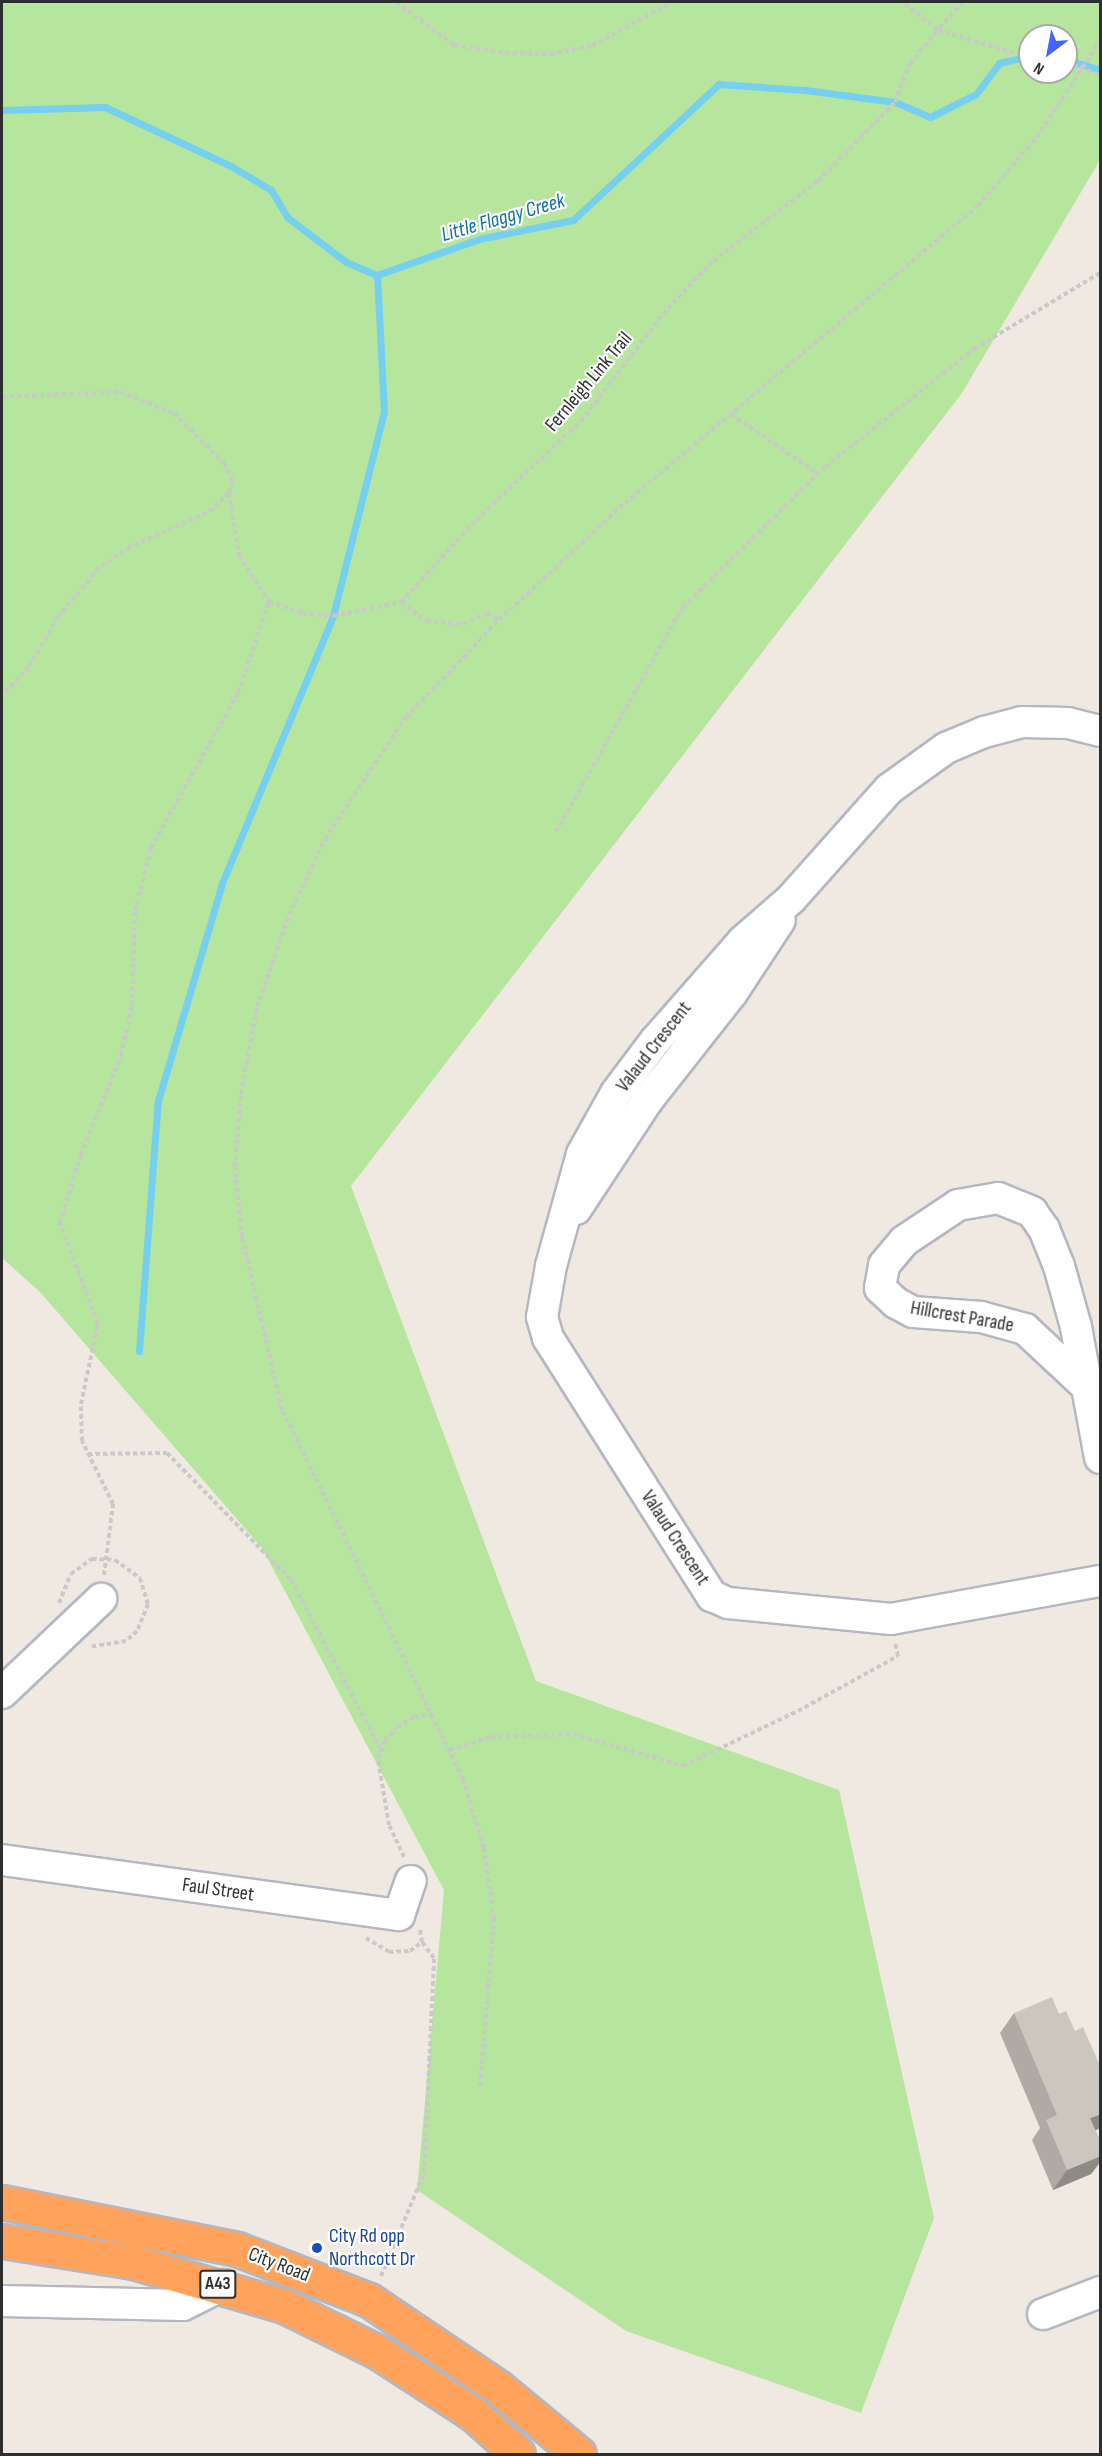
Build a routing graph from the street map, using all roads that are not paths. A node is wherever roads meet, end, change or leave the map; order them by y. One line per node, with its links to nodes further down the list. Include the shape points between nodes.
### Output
1 (1101, 731): 4 (street, Valaud Crescent, via 1068,723 1022,722 984,732 946,748 889,789 791,899 768,942 647,1101 566,1224 551,1266 542,1317 544,1328 712,1596 728,1602 891,1619)
2 (1084, 1384): 2 (street, Hillcrest Parade, via 1025,1329 981,1317 913,1312 896,1303 880,1288 884,1265 904,1242 958,1205 998,1198 1026,1208 1044,1229 1059,1266 1076,1327); 3 (street, Hillcrest Parade)
3 (1101, 1458)
4 (1101, 1581)
5 (101, 1599): 6 (street)
6 (2, 1693)
7 (2, 1860): 8 (street, Faul Street, via 399,1915)
8 (411, 1881)
9 (2, 2202): 16 (highway, City Road / A43, via 237,2249 369,2300 498,2386)
10 (2, 2241): 11 (highway, City Road / A43, via 133,2262)
11 (223, 2285): 13 (street, via 183,2305); 15 (highway, City Road / A43, via 284,2306 376,2351 473,2414)
12 (1101, 2292): 14 (street)
13 (2, 2301)
14 (1043, 2314)
15 (518, 2454)
16 (579, 2454)

